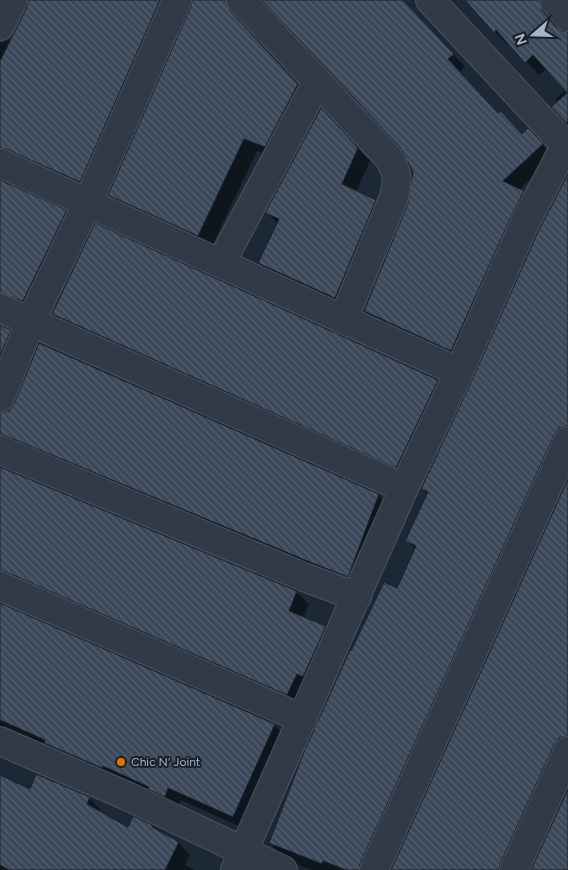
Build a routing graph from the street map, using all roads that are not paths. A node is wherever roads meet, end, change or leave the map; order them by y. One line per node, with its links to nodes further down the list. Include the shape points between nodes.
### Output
1 (13, 0): 7 (street)
2 (177, 0): 11 (street)
3 (241, 0): 8 (street)
4 (430, 0): 9 (street)
5 (554, 0): 6 (street)
6 (568, 17)
7 (0, 26)
8 (317, 82): 12 (street); 14 (street, via 389,158 396,171 394,197)
9 (567, 147): 16 (street, via 524,225)
10 (0, 163): 11 (street)
11 (88, 202): 12 (street); 15 (street)
12 (221, 263): 14 (street)
13 (0, 308): 15 (street)
14 (343, 320): 16 (street)
15 (31, 321): 17 (street); 20 (street)
16 (458, 372): 20 (street)
17 (0, 398)
18 (568, 441): 28 (street)
19 (0, 450): 22 (street)
20 (404, 488): 22 (street)
21 (0, 586): 23 (street)
22 (357, 597): 23 (street)
23 (304, 718): 26 (street)
24 (1, 744): 26 (street, via 118,792)
25 (568, 751): 29 (street)
26 (239, 861): 27 (street)
27 (283, 870)
28 (374, 870)
29 (514, 870)

